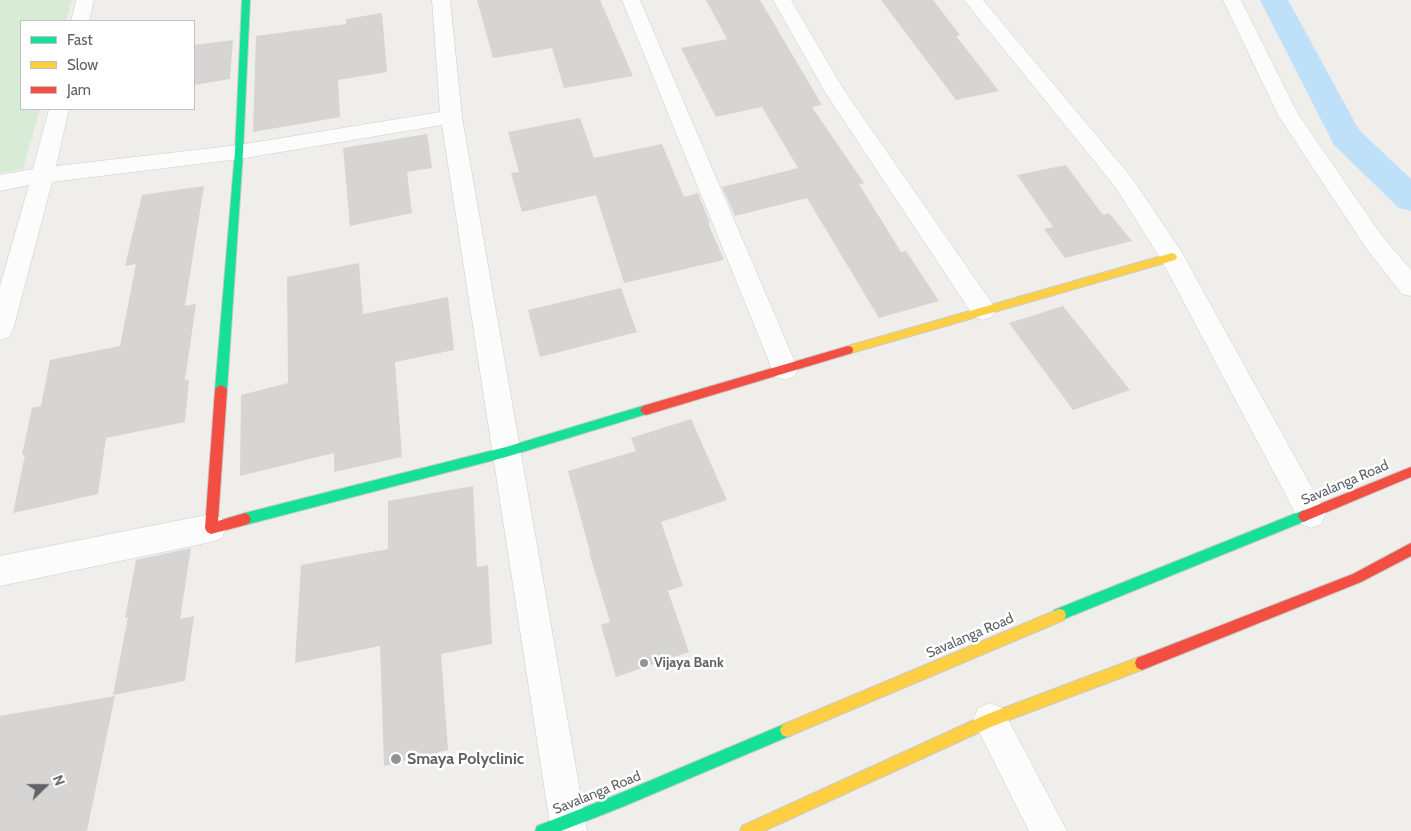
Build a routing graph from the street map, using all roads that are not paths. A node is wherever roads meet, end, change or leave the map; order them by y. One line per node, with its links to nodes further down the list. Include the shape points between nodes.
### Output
1 (85, 0): 8 (street)
2 (246, 0): 11 (street)
3 (440, 0): 10 (street)
4 (631, 0): 18 (street)
5 (782, 0): 16 (street, via 836,92)
6 (972, 0): 14 (street, via 1124,183)
7 (1232, 0): 15 (street, via 1288,115 1374,242)
8 (80, 20)
9 (59, 110): 12 (street)
10 (451, 117): 11 (street); 19 (street)
11 (240, 152): 12 (street); 22 (street)
12 (43, 175): 13 (street); 17 (street)
13 (0, 183)
14 (1172, 257): 16 (street); 21 (street)
15 (1411, 287)
16 (983, 310): 18 (street)
17 (0, 330)
18 (785, 369): 19 (street)
19 (506, 452): 22 (street); 26 (street)
20 (1411, 472): 21 (street, Savalanga Road)
21 (1311, 514): 26 (street, Savalanga Road, via 998,640 617,802)
22 (211, 528): 24 (street)
23 (1411, 548): 25 (street, via 1357,578)
24 (0, 571)
25 (990, 720): 28 (street); 29 (street)
26 (568, 826): 27 (street, Savalanga Road)
27 (542, 831)
28 (747, 831)
29 (1049, 831)

